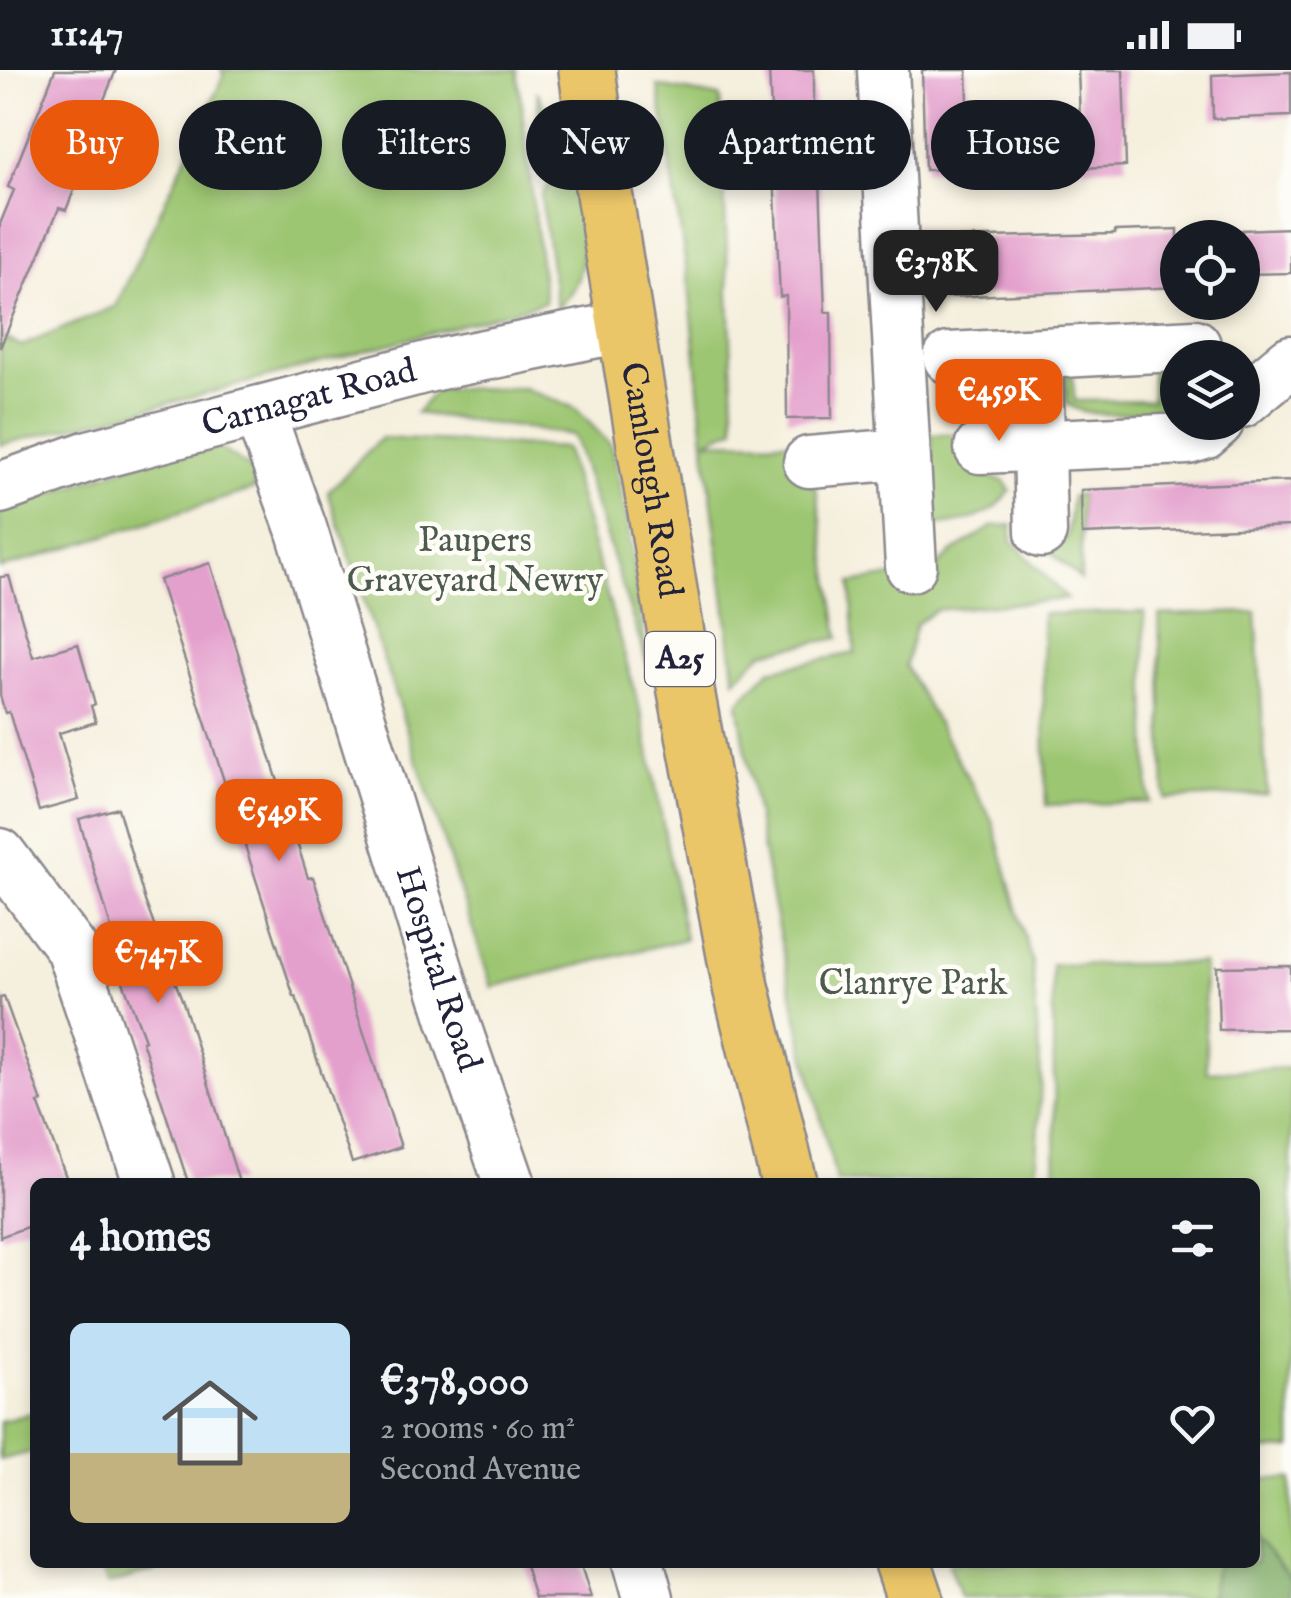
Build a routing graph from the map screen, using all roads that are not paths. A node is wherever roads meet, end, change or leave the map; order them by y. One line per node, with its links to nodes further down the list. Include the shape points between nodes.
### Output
1 (587, 70): 3 (main road, Camlough Road / A25)
2 (883, 70): 13 (street)
3 (626, 330): 9 (street, Carnagat Road, via 435,365); 21 (main road, Camlough Road / A25, via 741,988)
4 (1160, 346): 5 (street)
5 (1037, 354): 6 (street); 11 (street)
6 (949, 358)
7 (1291, 361): 8 (street)
8 (1260, 387)
9 (259, 412): 15 (street, Carnagat Road, via 89,456); 20 (street, Hospital Road)
10 (1167, 440): 11 (street)
11 (1039, 446): 12 (street); 16 (street)
12 (980, 448)
13 (903, 454): 14 (street); 17 (street)
14 (809, 462)
15 (0, 488)
16 (1041, 532)
17 (911, 566)
18 (0, 854): 19 (street, via 71,948)
19 (148, 1178)
20 (508, 1178)
21 (788, 1178)
22 (640, 1568): 24 (street)
23 (906, 1568): 25 (main road)
24 (648, 1598)
25 (915, 1598)

